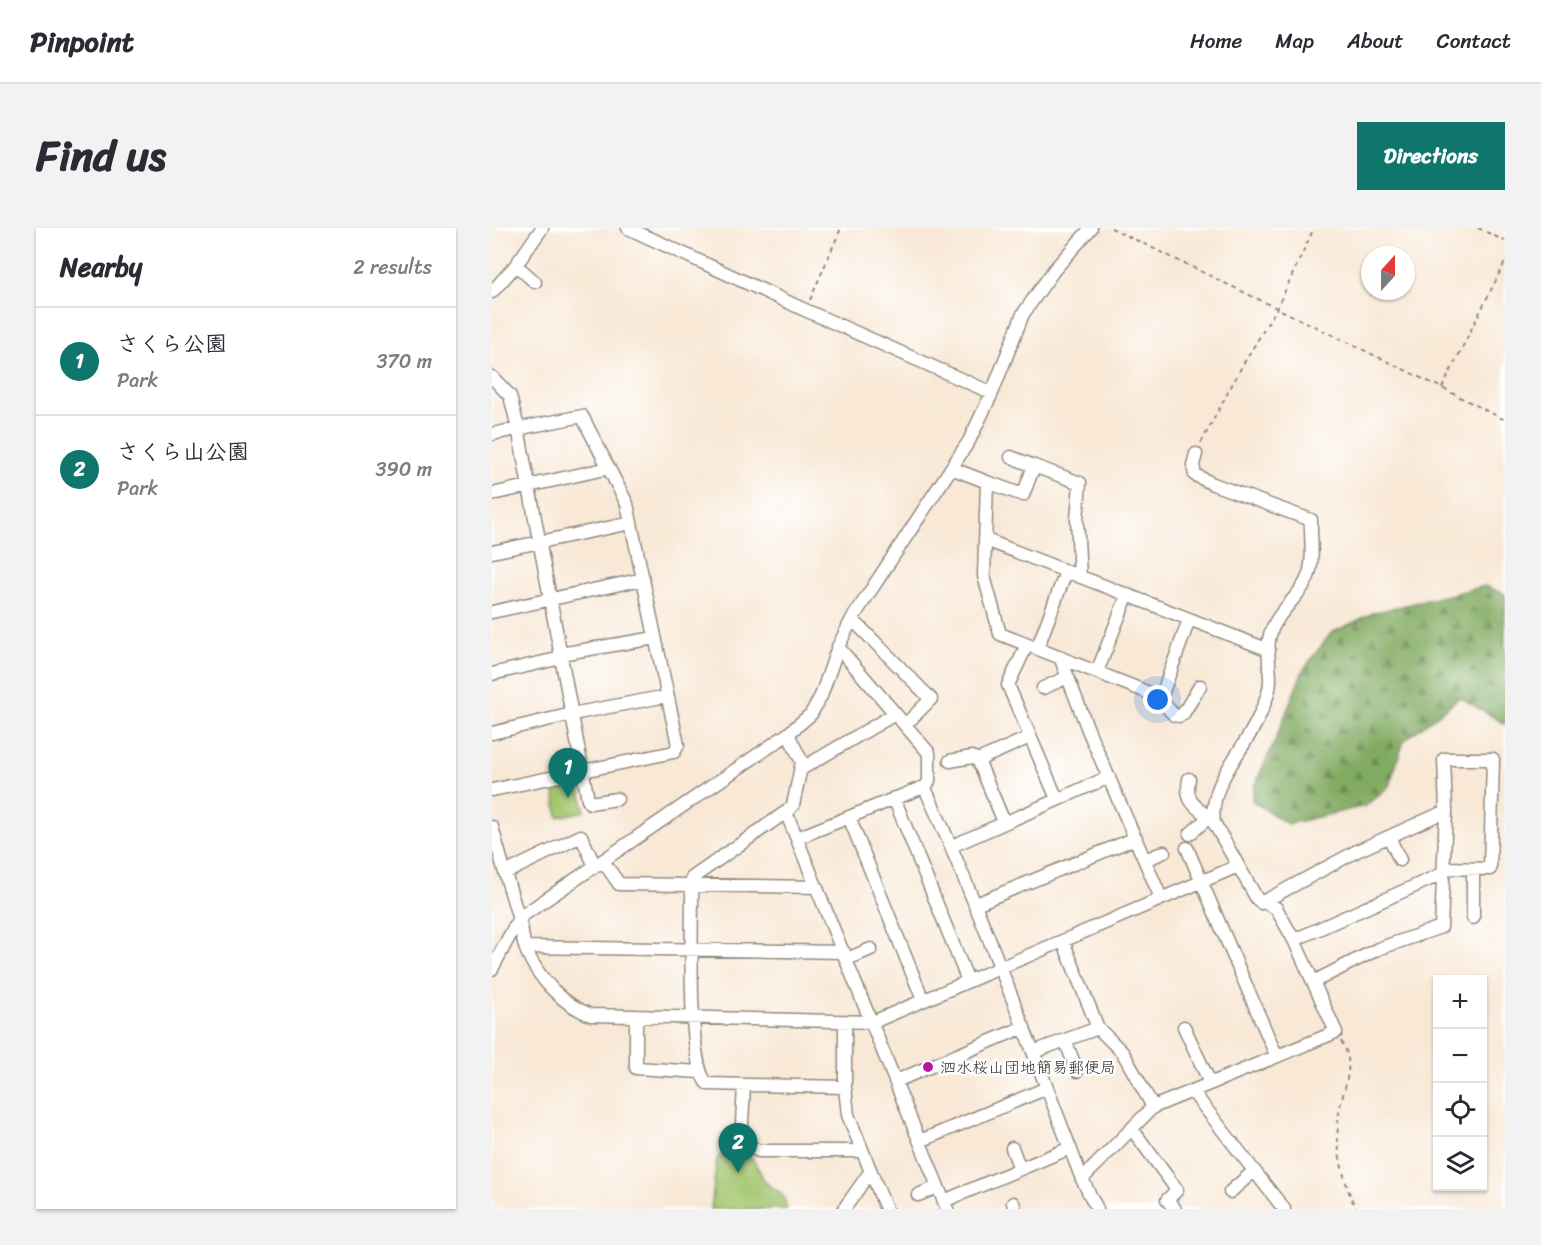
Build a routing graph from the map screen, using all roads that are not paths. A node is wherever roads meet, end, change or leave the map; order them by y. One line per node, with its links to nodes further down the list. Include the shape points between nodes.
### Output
1 (542, 228): 4 (street)
2 (628, 228): 8 (street)
3 (1091, 228): 8 (street, via 1023,314)
4 (516, 265): 5 (street); 6 (street)
5 (535, 282)
6 (492, 292)
7 (492, 377): 9 (street, via 510,396)
8 (992, 393): 15 (street)
9 (518, 428): 10 (street); 14 (street, via 582,416); 17 (street)
10 (492, 434)
11 (1196, 454): 34 (street, via 1195,475 1311,520 1311,566 1306,581 1275,622)
12 (1011, 457): 13 (street)
13 (1034, 466): 16 (street, via 1023,495); 24 (street, via 1080,483)
14 (609, 468): 17 (street); 19 (street)
15 (951, 468): 16 (street); 29 (street)
16 (987, 482): 20 (street)
17 (529, 486): 18 (street); 21 (street)
18 (492, 494)
19 (632, 523): 21 (street); 25 (street)
20 (986, 540): 23 (street); 33 (street, via 984,576 1000,634)
21 (539, 541): 22 (street); 27 (street)
22 (492, 552)
23 (1066, 572): 24 (street); 33 (street)
24 (1080, 577): 26 (street)
25 (643, 579): 27 (street); 31 (street)
26 (1127, 596): 30 (street); 37 (street)
27 (550, 599): 28 (street); 35 (street)
28 (492, 612)
29 (852, 619): 32 (street); 46 (street, via 931,699)
30 (1189, 620): 34 (street); 43 (street)
31 (655, 638): 35 (street); 42 (street)
32 (838, 647): 45 (street); 48 (street, via 811,714)
33 (1032, 647): 36 (street); 49 (street, via 1008,685)
34 (1269, 650): 64 (street, via 1270,684 1261,713 1221,781)
35 (561, 656): 38 (street); 44 (street)
36 (1060, 657): 37 (street); 39 (street)
37 (1097, 672): 43 (street)
38 (492, 674)
39 (1068, 677): 41 (street); 54 (street)
40 (1200, 686): 43 (street, via 1179,717)
41 (1043, 688)
42 (667, 696): 44 (street); 53 (street, via 678,746 674,752)
43 (1160, 700)
44 (572, 714): 47 (street); 53 (street)
45 (895, 714): 46 (street); 52 (street)
46 (905, 725): 56 (street, via 929,753 929,781)
47 (492, 733)
48 (788, 734): 52 (street, via 802,762); 76 (street)
49 (1030, 737): 50 (street); 60 (street)
50 (978, 760): 51 (street, via 972,757); 65 (street)
51 (950, 761)
52 (801, 769): 62 (street, via 793,805)
53 (583, 772): 57 (street); 59 (street, via 590,803)
54 (1109, 777): 60 (street); 70 (street)
55 (1189, 779): 64 (street, via 1187,793 1192,802)
56 (925, 788): 58 (street); 71 (street)
57 (492, 790)
58 (894, 798): 63 (street); 97 (street)
59 (617, 799)
60 (1057, 799): 65 (street)
61 (1446, 811): 68 (street); 78 (street, via 1444,759 1493,759 1490,869); 79 (street)
62 (786, 812): 69 (street); 82 (street, via 692,878)
63 (849, 817): 69 (street); 99 (street)
64 (1212, 820): 67 (street); 77 (street)
65 (1004, 822): 71 (street)
66 (493, 832): 80 (street)
67 (1190, 834)
68 (1389, 837): 75 (street); 85 (street)
69 (797, 838): 83 (street)
70 (1136, 838): 74 (street); 86 (street)
71 (952, 846): 86 (street)
72 (1187, 848): 81 (street)
73 (1164, 852): 74 (street)
74 (1145, 860): 84 (street)
75 (1400, 860)
76 (599, 864): 80 (street, via 581,836); 82 (street, via 618,884); 87 (street)
77 (1238, 866): 81 (street); 85 (street)
78 (1473, 869): 79 (street); 88 (street)
79 (1444, 871): 90 (street); 98 (street, via 1441,927 1378,949)
80 (505, 873): 87 (street)
81 (1200, 880): 84 (street); 109 (street)
82 (692, 885): 83 (street); 92 (street)
83 (817, 887): 94 (street)
84 (1161, 898): 89 (street)
85 (1262, 903): 90 (street, via 1276,908)
86 (975, 904): 95 (street)
87 (519, 918): 91 (street); 96 (street)
88 (1473, 918)
89 (1063, 940): 95 (street); 106 (street)
90 (1294, 940): 98 (street)
91 (525, 947): 92 (street); 100 (street, via 542,976 579,1011)
92 (692, 949): 94 (street); 101 (street)
93 (871, 949): 94 (street)
94 (845, 956): 103 (street)
95 (1001, 966): 97 (street); 104 (street)
96 (492, 969)
97 (968, 981): 99 (street)
98 (1313, 982): 109 (street, via 1336,1032)
99 (924, 1000): 103 (street)
100 (636, 1016): 101 (street); 111 (street, via 636,1068)
101 (691, 1017): 102 (street); 111 (street)
102 (845, 1022): 103 (street); 115 (street)
103 (873, 1022): 112 (street)
104 (1024, 1027): 108 (street); 112 (street)
105 (1184, 1027): 113 (street)
106 (1098, 1028): 107 (street); 118 (street, via 1124,1053)
107 (1065, 1040): 108 (street); 110 (street)
108 (1034, 1052): 116 (street)
109 (1276, 1055): 113 (street)
110 (1077, 1071)
111 (700, 1072): 114 (street, via 708,1084)
112 (896, 1081): 120 (street)
113 (1210, 1083): 117 (street)
114 (744, 1085): 115 (street); 123 (street, via 741,1143 759,1151)
115 (845, 1087): 123 (street, via 848,1114)
116 (1047, 1088): 120 (street); 122 (street)
117 (1192, 1091): 118 (street); 125 (street)
118 (1153, 1107): 119 (street)
119 (1132, 1128): 127 (street); 135 (street, via 1177,1190 1167,1200)
120 (920, 1142): 128 (street)
121 (1012, 1148): 124 (street)
122 (1070, 1148): 124 (street); 127 (street)
123 (862, 1151): 126 (street)
124 (1020, 1169): 131 (street)
125 (1254, 1171): 129 (street); 136 (street)
126 (870, 1172): 133 (street); 134 (street)
127 (1082, 1179): 132 (street)
128 (938, 1187): 130 (street); 131 (street)
129 (1230, 1191)
130 (918, 1195)
131 (946, 1205)
132 (1091, 1208)
133 (844, 1209)
134 (886, 1209)
135 (1175, 1209)
136 (1284, 1209)

